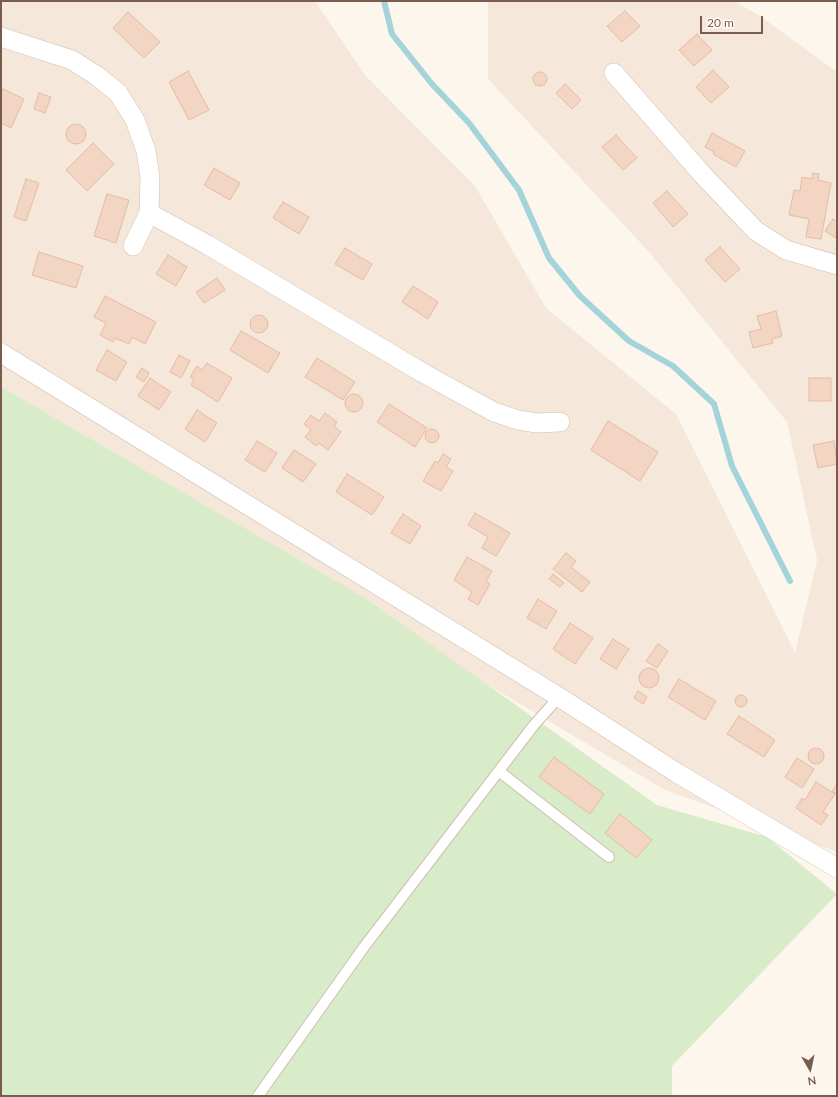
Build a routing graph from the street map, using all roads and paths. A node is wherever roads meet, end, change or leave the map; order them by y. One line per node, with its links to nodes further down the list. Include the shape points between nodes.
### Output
1 (1, 37): 3 (street, via 72,60 118,93 135,120 146,151 150,177)
2 (614, 73): 5 (street, via 702,174 756,231 786,250)
3 (149, 213): 4 (street); 7 (street, via 494,412 536,423)
4 (134, 246)
5 (837, 265)
6 (1, 353): 8 (street)
7 (560, 422)
8 (559, 698): 9 (lane, via 534,725); 11 (street, via 677,773)
9 (500, 772): 10 (lane); 12 (lane, via 364,947)
10 (609, 857)
11 (837, 868)
12 (258, 1096)

